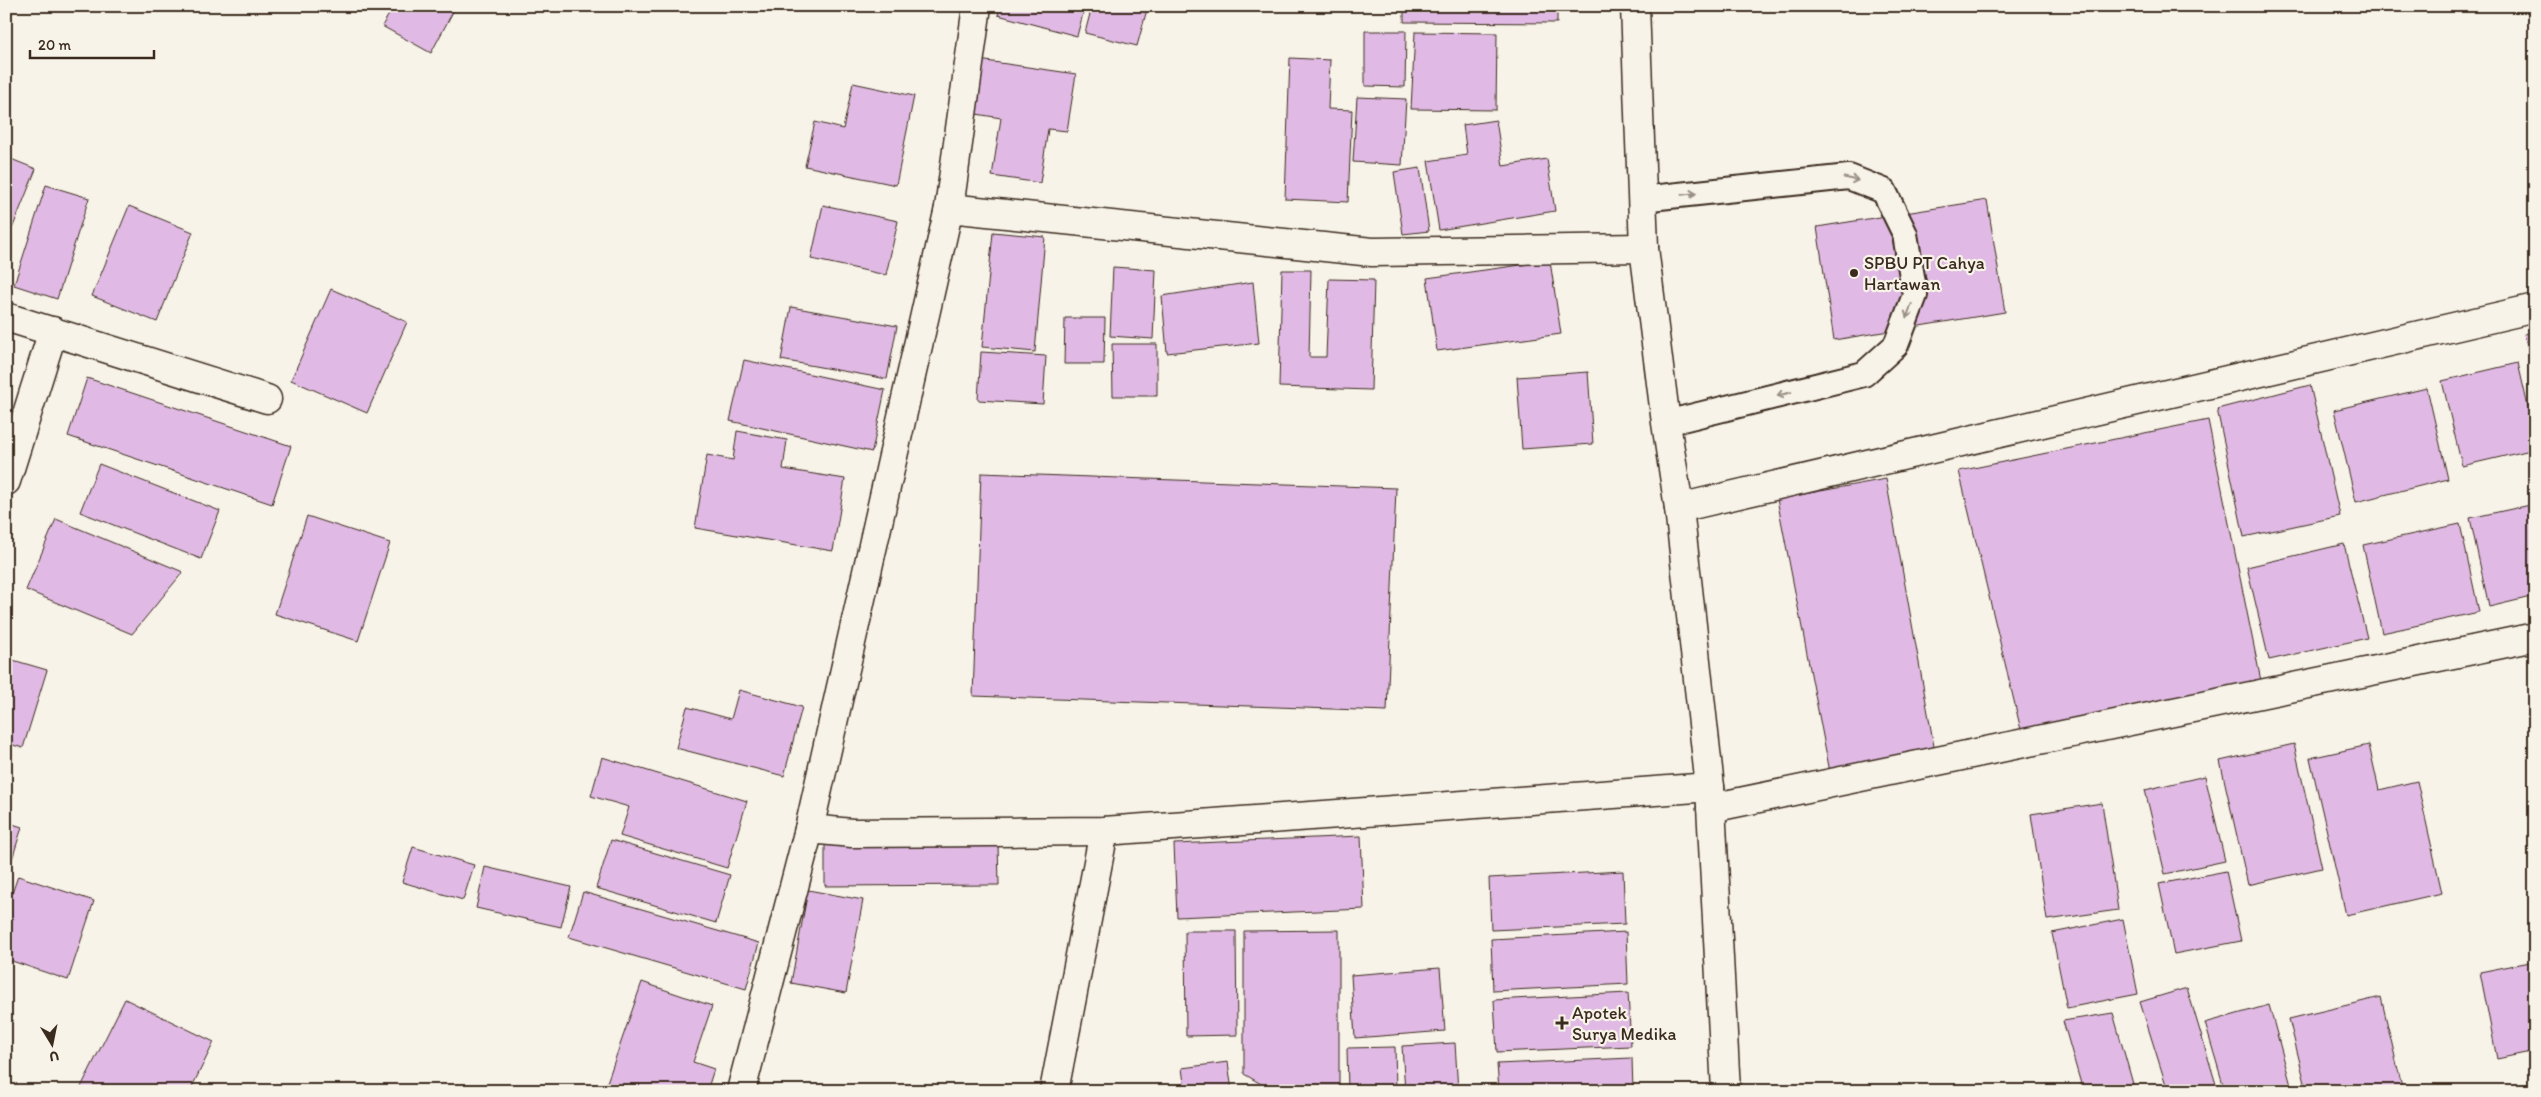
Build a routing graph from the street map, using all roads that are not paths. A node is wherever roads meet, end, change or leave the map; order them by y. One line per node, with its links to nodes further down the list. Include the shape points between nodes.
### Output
1 (977, 6): 4 (street)
2 (1635, 6): 3 (street)
3 (1641, 199): 5 (street); 10 (lane, one-way to 10, via 1849,177 1884,192 1905,234 1915,295 1896,345 1864,374)
4 (949, 208): 5 (street, via 1372,252); 15 (street)
5 (1644, 248): 10 (street)
6 (2535, 308): 12 (street)
7 (6, 317): 8 (street)
8 (53, 332): 9 (street); 11 (street)
9 (267, 399)
10 (1666, 423): 12 (street)
11 (6, 481)
12 (1679, 508): 14 (street)
13 (2535, 637): 14 (street)
14 (1710, 797): 16 (street); 19 (street)
15 (809, 829): 16 (street, via 852,833); 17 (street)
16 (1104, 831): 18 (street)
17 (741, 1091)
18 (1054, 1091)
19 (1726, 1091)

